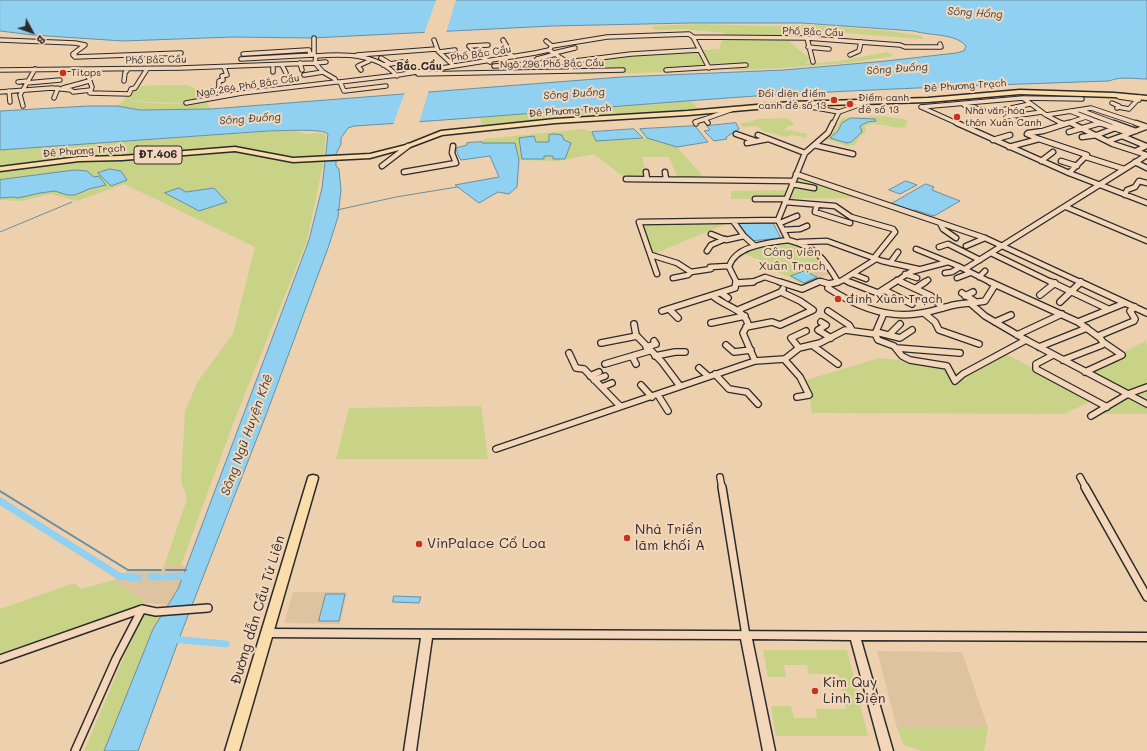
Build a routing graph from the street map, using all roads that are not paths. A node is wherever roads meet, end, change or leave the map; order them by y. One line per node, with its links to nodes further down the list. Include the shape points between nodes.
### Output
1 (837, 33): 9 (street)
2 (693, 37): 5 (street, Phố Bắc Cầu); 15 (street, Phố Bắc Cầu, via 689,34 620,36); 21 (street)
3 (870, 37): 12 (street)
4 (314, 38): 27 (street)
5 (807, 38): 9 (street, Phố Bắc Cầu); 16 (street)
6 (0, 40): 24 (street, via 85,45 73,54 75,57)
7 (434, 40): 22 (street)
8 (503, 40): 31 (street, via 510,50 508,53)
9 (836, 40): 11 (street, Phố Bắc Cầu)
10 (546, 41): 15 (street)
11 (862, 42): 12 (street, Phố Bắc Cầu); 28 (street, via 859,51)
12 (874, 43): 13 (street, Phố Bắc Cầu, via 931,48 941,47)
13 (940, 44)
14 (488, 45): 36 (street, via 469,46)
15 (552, 46): 20 (street)
16 (808, 47): 18 (street); 40 (street)
17 (575, 48): 25 (street)
18 (829, 49)
19 (455, 50): 22 (street)
20 (549, 50): 25 (street); 31 (street, Phố Bắc Cầu)
21 (699, 50): 39 (street, via 631,54); 51 (street)
22 (438, 51): 29 (street, via 390,51); 48 (street)
23 (282, 52): 26 (street); 27 (street, via 309,50 310,54); 30 (street)
24 (181, 53)
25 (555, 53): 33 (street); 39 (street)
26 (243, 54)
27 (315, 55): 29 (street); 30 (street); 42 (street)
28 (850, 55)
29 (356, 56): 35 (street)
30 (282, 57): 34 (street)
31 (514, 57): 36 (street, Phố Bắc Cầu)
32 (381, 58): 43 (street)
33 (537, 58)
34 (241, 59)
35 (369, 60): 45 (street); 60 (street, via 358,66)
36 (488, 61): 48 (street, Phố Bắc Cầu); 49 (street)
37 (326, 62): 42 (street, Phố Bắc Cầu)
38 (403, 62): 43 (street)
39 (567, 62): 49 (street); 63 (street)
40 (813, 62)
41 (300, 63): 42 (street, Phố Bắc Cầu); 44 (street, Phố Bắc Cầu); 59 (street)
42 (315, 63): 65 (street)
43 (391, 64): 45 (street)
44 (282, 65): 47 (street, Phố Bắc Cầu); 67 (street)
45 (382, 65): 72 (street)
46 (746, 65): 51 (street)
47 (273, 66): 50 (street, Phố Bắc Cầu); 64 (street)
48 (454, 66): 68 (street, Phố Bắc Cầu)
49 (494, 66): 69 (street)
50 (224, 67): 54 (street, Phố Bắc Cầu); 83 (street, via 227,75 222,76 223,80 219,81)
51 (709, 68): 62 (street)
52 (91, 69): 53 (street, Phố Bắc Cầu); 58 (street, Phố Bắc Cầu); 75 (street)
53 (128, 69): 54 (street, Phố Bắc Cầu); 74 (street)
54 (147, 69): 84 (street, via 129,94)
55 (0, 70): 56 (street, Phố Bắc Cầu)
56 (5, 70): 57 (street, Phố Bắc Cầu); 71 (street)
57 (35, 70): 58 (street, Phố Bắc Cầu); 77 (street)
58 (56, 70): 66 (street)
59 (302, 70)
60 (361, 70)
61 (623, 70): 63 (street, Ngõ 296 Phố Bắc Cầu)
62 (666, 70)
63 (570, 71): 69 (street, Ngõ 296 Phố Bắc Cầu)
64 (273, 72)
65 (323, 72): 70 (street); 78 (street)
66 (52, 73)
67 (286, 73)
68 (410, 73): 69 (street, Ngõ 296 Phố Bắc Cầu); 72 (street, Phố Bắc Cầu)
69 (493, 73)
70 (304, 75)
71 (0, 76)
72 (397, 76): 78 (street, Phố Bắc Cầu)
73 (60, 80): 77 (street)
74 (124, 80)
75 (89, 81): 81 (street); 84 (street)
76 (18, 82): 77 (street)
77 (27, 82): 82 (street)
78 (338, 82): 79 (street, via 344,91); 98 (street, Ngõ 264 Phố Bắc Cầu, via 242,93)
79 (386, 86)
80 (58, 88): 81 (street); 82 (street); 90 (street)
81 (63, 88): 84 (street, via 73,92)
82 (22, 90): 86 (street); 103 (street, via 20,95)
83 (217, 90)
84 (91, 91)
85 (0, 92): 86 (street)
86 (9, 92): 97 (street)
87 (1050, 93): 88 (main road, Đê Phương Trạch / ĐT.406); 91 (street); 95 (main road, Đê Phương Trạch / ĐT.406, via 1114,95)
88 (988, 95): 91 (street); 93 (main road, Đê Phương Trạch / ĐT.406)
89 (1118, 97): 95 (street)
90 (54, 98)
91 (1023, 98): 94 (street); 101 (street); 102 (street)
92 (1147, 98): 95 (main road, Đê Phương Trạch / ĐT.406)
93 (936, 99): 96 (main road, Đê Phương Trạch / ĐT.406); 104 (street)
94 (1082, 99)
95 (1139, 99): 105 (street, via 1129,109)
96 (870, 101): 100 (main road, Đê Phương Trạch / ĐT.406); 111 (street)
97 (10, 102)
98 (186, 103)
99 (1112, 103): 105 (street)
100 (791, 104): 106 (main road, Đê Phương Trạch / ĐT.406); 111 (street)
101 (960, 104): 104 (street); 107 (street)
102 (1030, 104): 108 (street); 112 (street)
103 (23, 106)
104 (923, 107): 136 (street)
105 (1118, 107): 113 (street)
106 (733, 109): 116 (street); 141 (main road, Đê Phương Trạch / ĐT.406, via 555,121 441,133)
107 (983, 110)
108 (1002, 110)
109 (1078, 110): 110 (street); 113 (street, via 1091,108); 125 (street)
110 (1070, 111): 112 (street); 114 (street)
111 (839, 112): 140 (street, via 828,133)
112 (1044, 113): 115 (street); 121 (street)
113 (1108, 113): 122 (street)
114 (1086, 117): 118 (street); 119 (street)
115 (1009, 118)
116 (705, 119): 117 (street); 120 (street, via 695,122)
117 (708, 123)
118 (1071, 123): 121 (street); 123 (street)
119 (1102, 123): 123 (street); 124 (street)
120 (696, 124)
121 (1063, 124): 135 (street, via 1028,133)
122 (1147, 127): 125 (street)
123 (1084, 128): 126 (street); 131 (street)
124 (1115, 128): 127 (street); 131 (street)
125 (1136, 131): 127 (street)
126 (1069, 132)
127 (1129, 133): 132 (street)
128 (736, 134): 137 (street)
129 (758, 135): 134 (street)
130 (1010, 135): 136 (street)
131 (1097, 135): 133 (street); 138 (street)
132 (1122, 136): 138 (street); 143 (street)
133 (1082, 137)
134 (768, 139): 137 (street); 147 (street)
135 (1039, 139): 144 (street); 150 (street, via 1076,150 1087,155)
136 (993, 140): 144 (street)
137 (757, 141): 139 (street)
138 (1108, 141): 145 (street)
139 (747, 143)
140 (814, 145): 147 (street); 148 (street)
141 (408, 146): 154 (street); 157 (main road, Đê Phương Trạch / ĐT.406, via 376,155 316,159 285,159 235,149 79,159)
142 (453, 146): 159 (street, via 452,153 456,163)
143 (1147, 146): 145 (street)
144 (1009, 147): 151 (street)
145 (1136, 151): 149 (street)
146 (1053, 152): 151 (street)
147 (805, 153): 163 (street)
148 (853, 154)
149 (1147, 155): 153 (street)
150 (1086, 157): 155 (street); 158 (street)
151 (1041, 161): 162 (street)
152 (1061, 161): 155 (street)
153 (1135, 162): 156 (street); 158 (street)
154 (382, 166)
155 (1077, 166): 162 (street)
156 (1147, 168)
157 (0, 169)
158 (1124, 169): 169 (street)
159 (404, 172)
160 (646, 172): 165 (street)
161 (665, 172): 166 (street)
162 (1069, 173): 169 (street)
163 (796, 174): 167 (street); 181 (street)
164 (626, 179): 165 (street)
165 (647, 179): 166 (street)
166 (666, 179): 167 (street)
167 (793, 182): 170 (street); 173 (street)
168 (1147, 183): 171 (street, via 1139,181)
169 (1099, 186): 171 (street); 176 (street)
170 (814, 188)
171 (1125, 195): 174 (street)
172 (755, 199): 173 (street)
173 (786, 200): 175 (street); 179 (street)
174 (1147, 203)
175 (816, 205): 180 (street, via 814,212); 201 (street, via 835,206 850,217 893,229 895,232)
176 (1066, 207): 190 (street); 194 (street)
177 (797, 216): 179 (street)
178 (733, 220): 179 (street); 185 (street); 200 (street, via 639,222)
179 (779, 221): 183 (street)
180 (850, 223)
181 (940, 223): 186 (street, via 943,229); 187 (street)
182 (807, 226): 183 (street)
183 (783, 230): 189 (street)
184 (710, 234): 188 (street)
185 (744, 236): 188 (street); 192 (street)
186 (956, 238)
187 (985, 238): 193 (street); 194 (street)
188 (725, 239): 197 (street, via 711,245)
189 (788, 240): 191 (street); 192 (street)
190 (1147, 241)
191 (799, 242): 201 (street, via 827,241); 223 (street, via 824,258)
192 (755, 246): 205 (street, via 751,246 731,260)
193 (966, 246)
194 (1003, 246): 199 (street); 224 (street)
195 (939, 248): 202 (street, via 948,244)
196 (916, 249): 203 (street)
197 (707, 251)
198 (898, 252): 204 (street)
199 (991, 253): 202 (street); 226 (street)
200 (650, 255): 209 (street, via 677,263); 212 (street)
201 (875, 259): 204 (street); 213 (street)
202 (980, 260): 206 (street)
203 (948, 262): 206 (street); 207 (street)
204 (890, 263): 207 (street)
205 (729, 266): 209 (street); 225 (street)
206 (962, 268): 210 (street); 211 (street)
207 (918, 269): 214 (street)
208 (985, 271): 215 (street)
209 (691, 272): 216 (street)
210 (944, 273)
211 (970, 273): 215 (street); 218 (street)
212 (657, 274)
213 (853, 274): 219 (street); 220 (street)
214 (905, 274): 217 (street); 221 (street)
215 (979, 277): 229 (street)
216 (673, 278)
217 (918, 278)
218 (957, 278)
219 (866, 279)
220 (844, 280): 223 (street); 231 (street, via 877,293)
221 (897, 280): 230 (street); 231 (street)
222 (928, 280): 230 (street)
223 (838, 282): 228 (street)
224 (1082, 282): 232 (street); 241 (street)
225 (737, 283): 227 (street, via 752,282 763,277); 235 (street, via 735,288)
226 (1055, 283): 232 (street); 236 (street)
227 (786, 284): 228 (street, via 799,289 820,281); 233 (street)
228 (828, 284): 250 (street, via 828,288 838,295 858,305)
229 (995, 285): 239 (street, via 985,301); 253 (street)
230 (916, 288): 245 (street, via 931,296)
231 (884, 290): 242 (street)
232 (1071, 291): 240 (street); 246 (street)
233 (781, 292): 247 (street); 263 (street, via 813,310 780,325 772,322)
234 (973, 292): 239 (street, via 963,294)
235 (721, 293): 237 (street); 238 (street)
236 (1040, 295)
237 (713, 296): 244 (street); 247 (street, via 723,304)
238 (728, 298)
239 (973, 302): 245 (street); 258 (street, via 985,316)
240 (1060, 302)
241 (1125, 303): 243 (street); 246 (street)
242 (912, 304)
243 (1135, 307): 252 (street); 272 (street, via 1130,311 1134,321)
244 (669, 308): 248 (street); 256 (street)
245 (943, 308): 251 (street)
246 (1108, 309): 259 (street)
247 (738, 310): 255 (street)
248 (662, 311)
249 (828, 311): 265 (street, via 849,325)
250 (884, 312): 251 (street, via 903,315); 268 (street)
251 (924, 313): 278 (street, via 935,322 939,330)
252 (1147, 313)
253 (1062, 314): 259 (street); 269 (street)
254 (1010, 315): 258 (street)
255 (745, 316): 260 (street); 263 (street, via 748,324)
256 (678, 318)
257 (821, 322): 273 (street, via 826,325 818,330)
258 (995, 322): 269 (street)
259 (1078, 322): 264 (street)
260 (711, 323)
261 (634, 324): 270 (street)
262 (900, 324): 271 (street)
263 (746, 327): 285 (street, via 743,333)
264 (1087, 328): 272 (street); 281 (street)
265 (852, 330): 268 (street); 273 (street, via 845,330)
266 (912, 330): 271 (street, via 900,338)
267 (806, 331): 282 (street, via 790,338)
268 (876, 333): 271 (street); 283 (street, via 878,340)
269 (1017, 335): 274 (street)
270 (637, 336): 277 (street); 284 (street)
271 (889, 336)
272 (1098, 336): 276 (street)
273 (830, 338): 280 (street)
274 (1026, 340): 281 (street); 303 (street)
275 (654, 341): 284 (street, via 656,344)
276 (1103, 342): 293 (street, via 1102,345); 301 (street, via 1122,355)
277 (601, 343)
278 (979, 344)
279 (726, 345): 285 (street, via 734,352)
280 (812, 345): 282 (street); 297 (street)
281 (1039, 347): 289 (street)
282 (799, 348): 292 (street)
283 (897, 348): 288 (street, via 914,347); 299 (street, via 902,356 910,360 943,365)
284 (647, 349): 290 (street); 291 (street)
285 (751, 350): 294 (street)
286 (685, 352): 291 (street)
287 (569, 353): 306 (street, via 576,368 583,368)
288 (960, 354)
289 (1053, 355): 293 (street); 319 (street, via 1036,364 1036,369)
290 (632, 356): 295 (street); 296 (street)
291 (655, 356): 309 (street)
292 (784, 359): 294 (street); 315 (street, via 800,377 809,395)
293 (1063, 360): 301 (street)
294 (755, 361): 302 (street)
295 (605, 364)
296 (636, 364)
297 (838, 364)
298 (699, 368): 305 (street)
299 (950, 370): 303 (street); 303 (street, via 955,380)
300 (599, 372): 306 (street)
301 (1085, 372): 312 (street)
302 (715, 374): 305 (street); 316 (street, via 728,389 747,392)
303 (963, 374)
304 (605, 376): 306 (street)
305 (708, 376): 309 (street)
306 (592, 378): 310 (street)
307 (612, 384): 310 (street)
308 (640, 385): 314 (street)
309 (680, 386): 313 (street)
310 (602, 387): 318 (street)
311 (1147, 387): 312 (street)
312 (1128, 394): 317 (street); 319 (street)
313 (658, 395): 314 (street); 320 (street)
314 (652, 397): 318 (street)
315 (797, 397)
316 (758, 404)
317 (1147, 404)
318 (620, 406): 322 (street)
319 (1107, 407): 321 (street)
320 (668, 411)
321 (1091, 416)
322 (496, 449)
323 (720, 477): 331 (street)
324 (1080, 477): 326 (street)
325 (313, 478): 329 (main road, Đường dẫn Cầu Tứ Liên)
326 (1147, 597)
327 (208, 608): 328 (street, via 156,612)
328 (142, 609): 334 (street); 335 (street, via 116,659)
329 (267, 633): 330 (street); 336 (main road, Đường dẫn Cầu Tứ Liên)
330 (427, 634): 331 (street); 337 (street)
331 (746, 636): 332 (street); 338 (street)
332 (855, 636): 333 (street); 339 (street)
333 (1147, 637)
334 (0, 659)
335 (75, 751)
336 (232, 751)
337 (410, 751)
338 (768, 751)
339 (887, 751)

